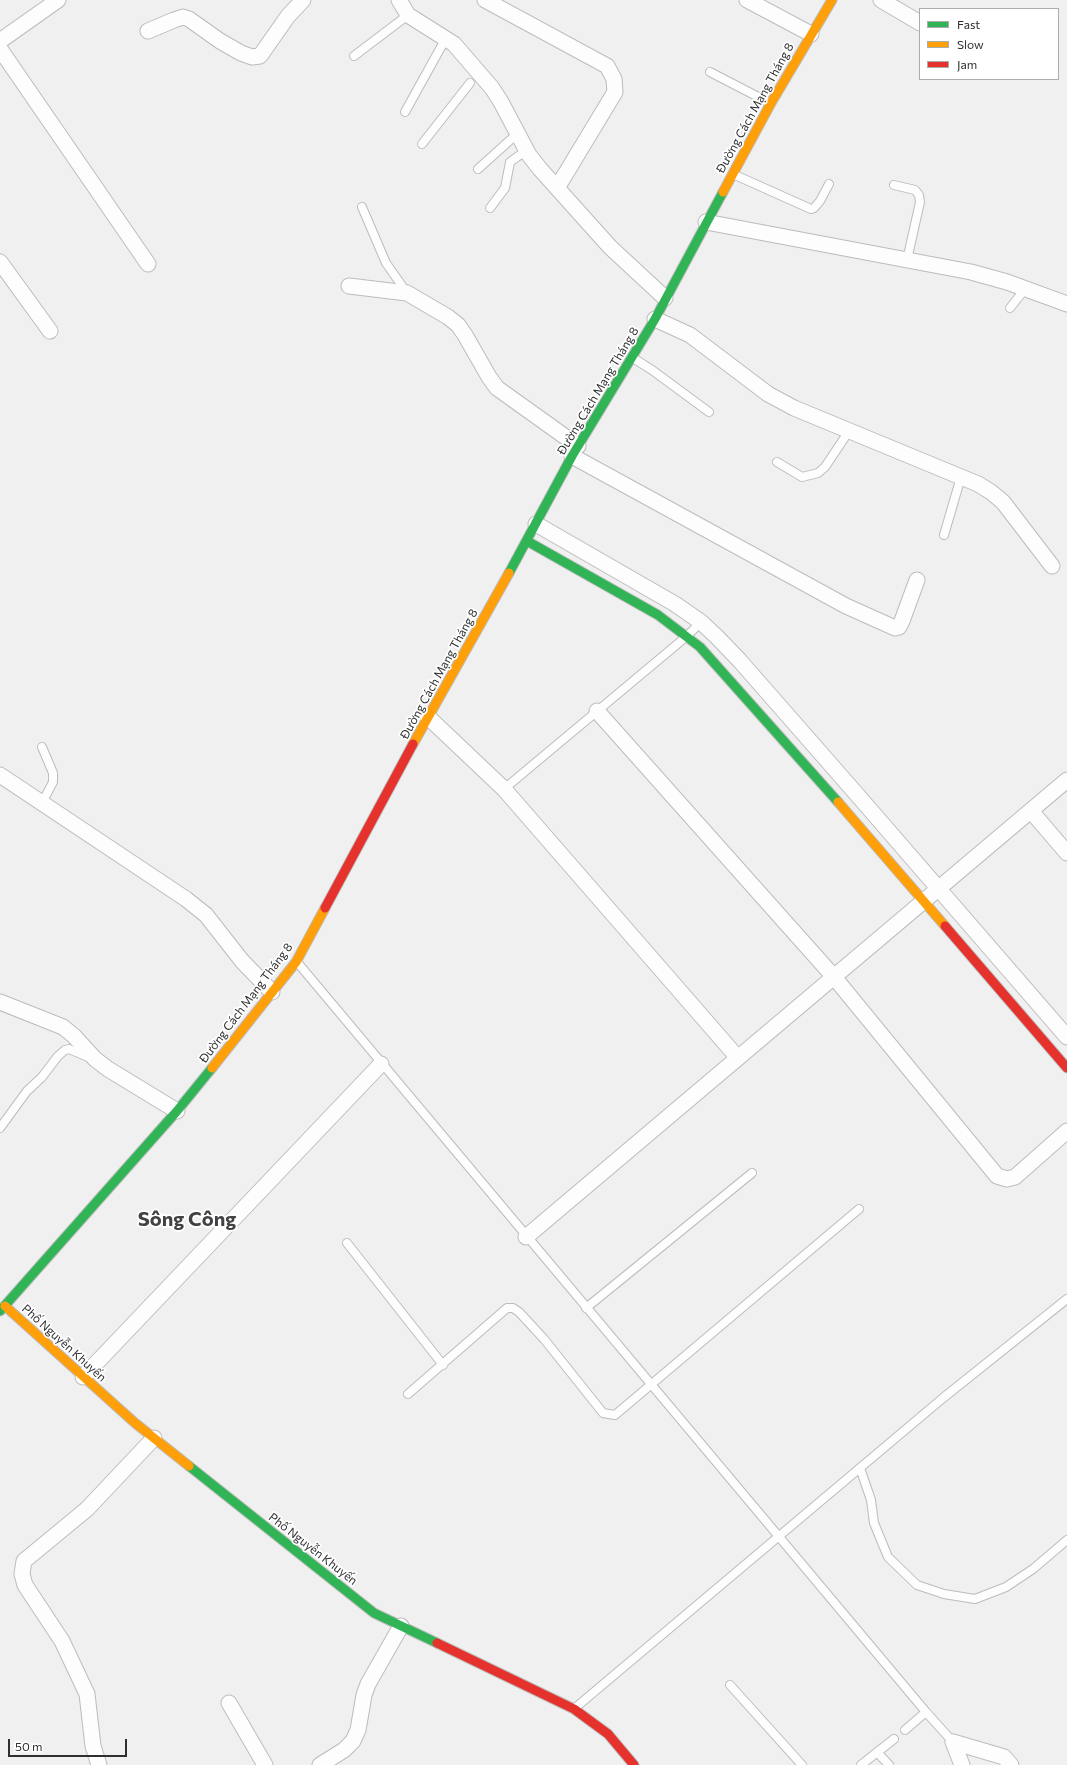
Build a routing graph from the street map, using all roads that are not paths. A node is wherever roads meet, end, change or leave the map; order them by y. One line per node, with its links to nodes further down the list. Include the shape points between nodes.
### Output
1 (58, 0): 13 (street)
2 (303, 0): 10 (street, via 288,16 260,56 252,57 220,41 189,18 183,17)
3 (399, 0): 8 (street)
4 (485, 0): 27 (street, via 607,66 614,79 615,92)
5 (747, 0): 11 (street)
6 (832, 0): 11 (street, Đường Cách Mạng Tháng 8)
7 (881, 0): 9 (street)
8 (408, 15): 12 (street); 15 (lane)
9 (919, 22)
10 (148, 31)
11 (810, 34): 18 (street, Đường Cách Mạng Tháng 8)
12 (446, 38): 17 (street); 19 (lane)
13 (0, 41)
14 (0, 49): 33 (street)
15 (354, 56)
16 (710, 72): 18 (lane)
17 (474, 78): 20 (street, via 501,102); 21 (lane)
18 (771, 103): 24 (street, Đường Cách Mạng Tháng 8)
19 (405, 112)
20 (518, 133): 22 (street); 23 (lane)
21 (422, 144)
22 (527, 150): 27 (street); 29 (lane, via 510,162 505,188)
23 (478, 169)
24 (732, 173): 25 (lane, via 811,209 820,201); 30 (street, Đường Cách Mạng Tháng 8)
25 (829, 184)
26 (894, 185): 31 (lane, via 915,190 919,194 920,202)
27 (557, 188): 37 (street, via 610,247)
28 (362, 207): 36 (lane, via 386,263)
29 (490, 208)
30 (706, 222): 31 (street); 37 (street, Đường Cách Mạng Tháng 8)
31 (907, 260): 35 (street, via 970,272)
32 (0, 262): 41 (street)
33 (148, 264)
34 (349, 286): 36 (street)
35 (1025, 289): 38 (street); 39 (lane)
36 (407, 293): 45 (street, via 458,325 497,388)
37 (666, 298): 40 (street, Đường Cách Mạng Tháng 8)
38 (1067, 304)
39 (1010, 308)
40 (655, 319): 42 (street, Đường Cách Mạng Tháng 8); 44 (street, via 690,335 768,394)
41 (50, 331)
42 (631, 358): 43 (lane, via 652,370); 45 (street, Đường Cách Mạng Tháng 8)
43 (709, 412)
44 (849, 431): 46 (lane, via 825,467 818,473 802,477); 47 (street)
45 (575, 451): 48 (street, Đường Cách Mạng Tháng 8); 52 (street, via 839,602 895,628 899,627 902,621)
46 (777, 462)
47 (961, 477): 49 (lane); 51 (street, via 991,492 1003,502)
48 (536, 524): 50 (street, Đường Cách Mạng Tháng 8); 53 (street, via 675,604)
49 (944, 535)
50 (527, 541): 54 (street, via 658,615); 56 (street, Đường Cách Mạng Tháng 8)
51 (1052, 566)
52 (917, 580)
53 (701, 622): 54 (lane); 61 (street, via 740,661)
54 (687, 636): 55 (lane); 64 (street, via 700,647)
55 (597, 711): 60 (lane); 69 (street)
56 (428, 717): 60 (street); 68 (street, Đường Cách Mạng Tháng 8)
57 (42, 747): 62 (lane, via 53,774 53,782)
58 (0, 775): 62 (street)
59 (1067, 780): 63 (street)
60 (504, 789): 73 (street)
61 (860, 798): 64 (street); 66 (street)
62 (42, 803): 70 (street, via 206,915 242,961)
63 (1031, 810): 65 (street); 66 (street)
64 (846, 811): 67 (street)
65 (1067, 853)
66 (939, 888): 67 (street); 72 (street)
67 (924, 901): 69 (street); 76 (street)
68 (296, 962): 70 (street, Đường Cách Mạng Tháng 8); 75 (lane)
69 (834, 977): 73 (street); 79 (street, via 997,1176 1008,1179 1015,1177)
70 (272, 992): 77 (street, Đường Cách Mạng Tháng 8)
71 (0, 1002): 74 (street, via 63,1027)
72 (1067, 1037)
73 (738, 1058): 82 (street)
74 (95, 1059): 77 (street); 78 (lane, via 69,1049 65,1050 42,1078 27,1091)
75 (381, 1064): 82 (lane); 88 (street)
76 (1067, 1068)
77 (178, 1111): 86 (street, Đường Cách Mạng Tháng 8)
78 (0, 1128)
79 (1067, 1131)
80 (752, 1173): 85 (lane)
81 (859, 1209): 89 (lane)
82 (526, 1237): 85 (lane)
83 (347, 1243): 87 (lane)
84 (1067, 1299): 92 (lane)
85 (586, 1308): 89 (lane)
86 (3, 1309): 88 (street, Phố Nguyễn Khuyến)
87 (442, 1365): 89 (lane, via 507,1308 513,1308 544,1339 603,1413 615,1415); 90 (lane)
88 (83, 1377): 91 (street, Phố Nguyễn Khuyến)
89 (650, 1385): 93 (lane)
90 (408, 1394)
91 (154, 1438): 95 (street, Phố Nguyễn Khuyến, via 374,1613); 104 (street, via 87,1509 24,1561 22,1574 25,1585 62,1641 87,1694 93,1746)
92 (860, 1468): 93 (lane); 94 (lane, via 871,1500 874,1523 888,1557 917,1585 944,1594 975,1599 1006,1587 1033,1570)
93 (777, 1536): 98 (lane); 99 (lane)
94 (1067, 1540)
95 (401, 1626): 98 (street, Phố Nguyễn Khuyến); 106 (street, via 368,1684 358,1730 353,1741)
96 (730, 1686): 108 (lane)
97 (229, 1703): 105 (street)
98 (574, 1709): 107 (street, Phố Nguyễn Khuyến, via 608,1734)
99 (926, 1712): 100 (lane); 102 (lane)
100 (905, 1730)
101 (894, 1739): 103 (lane)
102 (953, 1742): 111 (street); 112 (street, via 1004,1757)
103 (877, 1752): 109 (lane); 110 (lane)
104 (99, 1765)
105 (265, 1765)
106 (320, 1765)
107 (633, 1765)
108 (802, 1765)
109 (861, 1765)
110 (889, 1765)
111 (962, 1765)
112 (1011, 1765)

